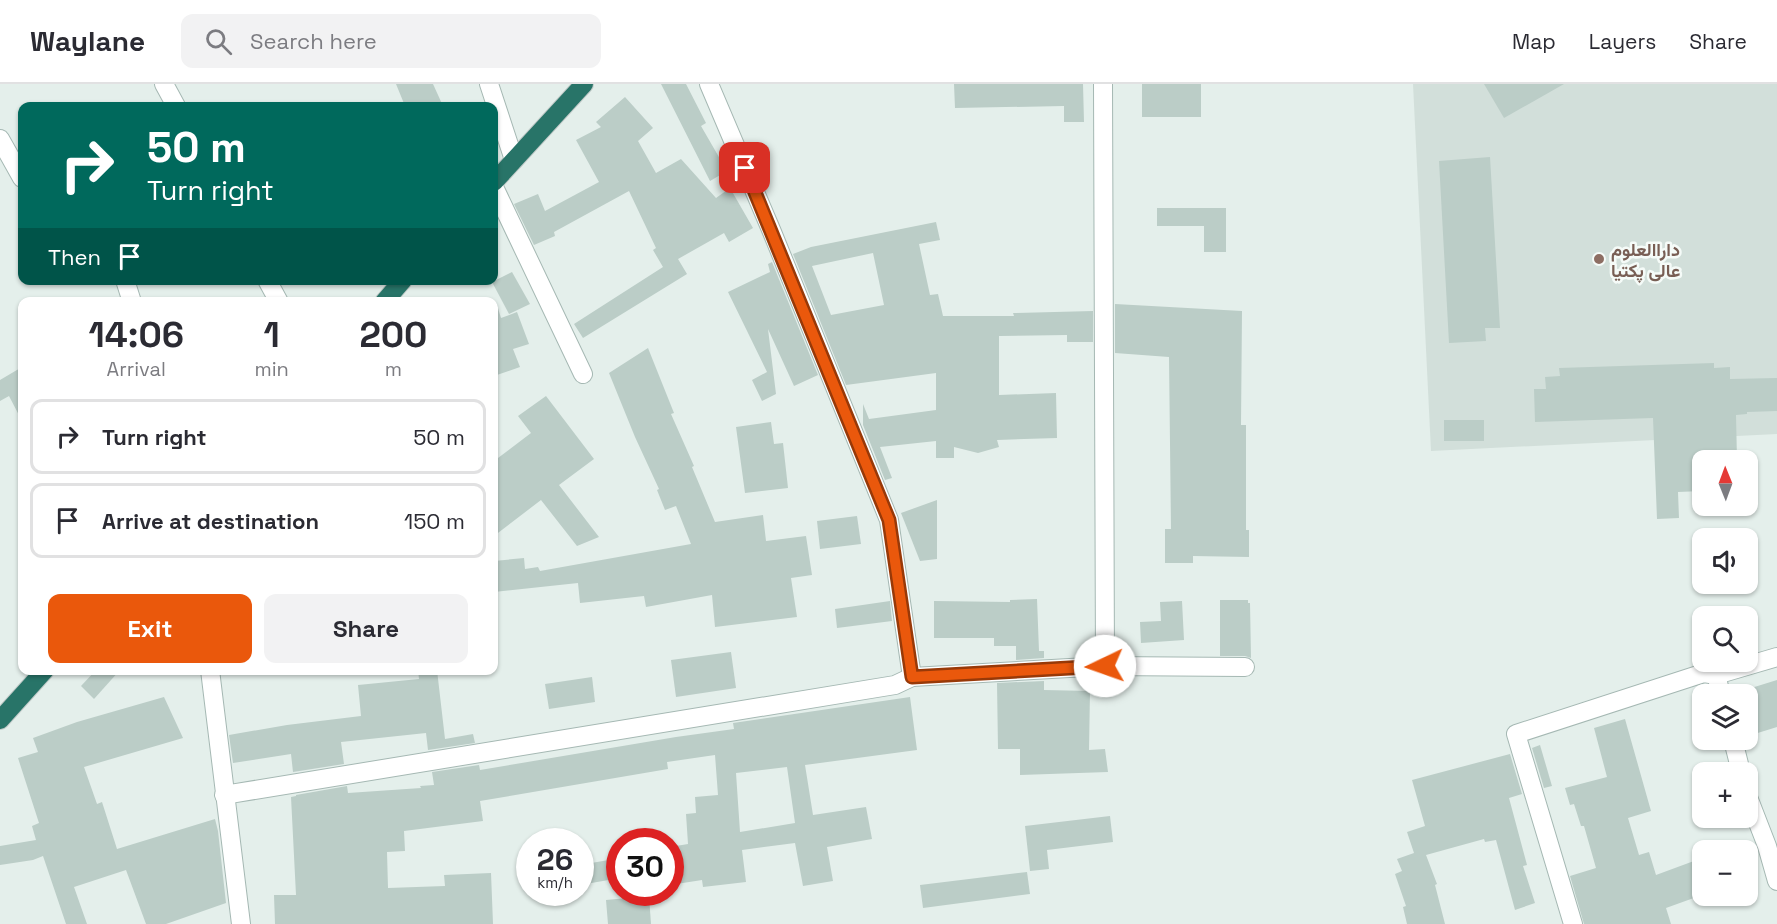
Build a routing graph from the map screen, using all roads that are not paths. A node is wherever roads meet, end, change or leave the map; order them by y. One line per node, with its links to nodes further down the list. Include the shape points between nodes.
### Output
1 (164, 84): 6 (street)
2 (489, 84): 7 (street)
3 (584, 84): 10 (highway)
4 (709, 84): 23 (street, via 889,520)
5 (1103, 84): 18 (street)
6 (174, 102)
7 (495, 102)
8 (498, 111): 10 (street)
9 (0, 139): 11 (street)
10 (514, 160): 12 (highway)
11 (18, 171)
12 (498, 179)
13 (498, 193): 16 (street)
14 (399, 285): 15 (highway)
15 (388, 297)
16 (583, 374)
17 (1777, 657): 22 (street)
18 (1105, 666): 19 (street); 23 (street)
19 (1245, 667)
20 (40, 675): 25 (highway)
21 (211, 675): 26 (street)
22 (1716, 675): 24 (street); 30 (street, via 1704,673 1516,734)
23 (912, 677): 26 (street, via 895,685)
24 (1718, 684)
25 (0, 720)
26 (224, 795): 29 (street)
27 (1758, 822): 28 (street)
28 (1777, 881)
29 (240, 924)
30 (1574, 924)

